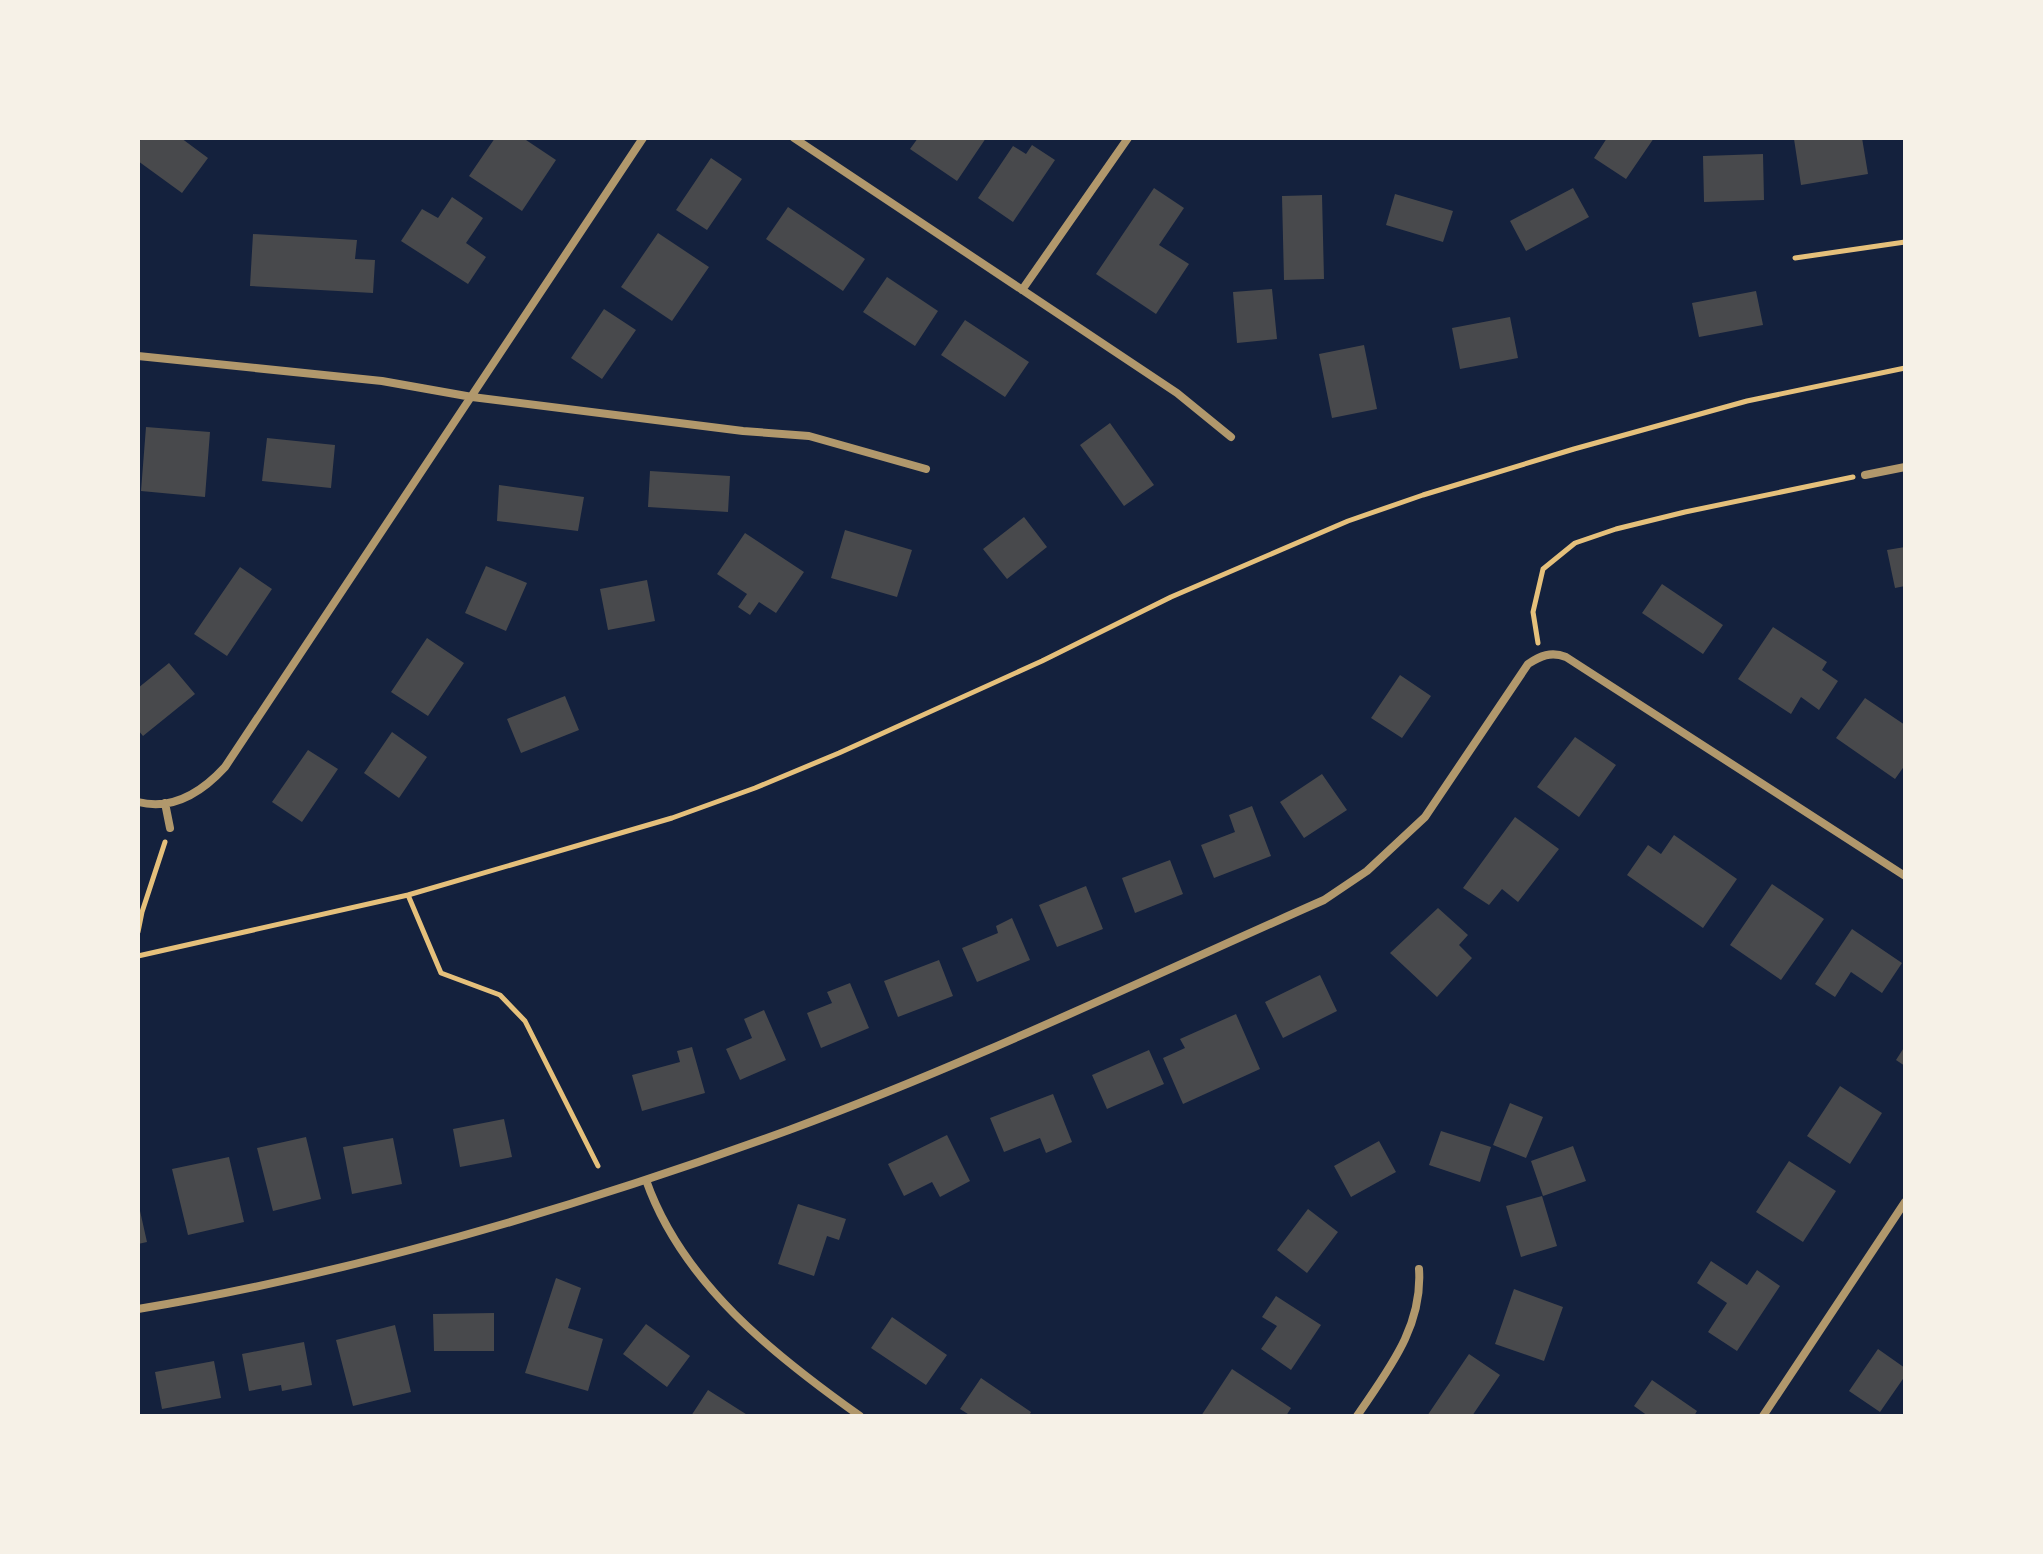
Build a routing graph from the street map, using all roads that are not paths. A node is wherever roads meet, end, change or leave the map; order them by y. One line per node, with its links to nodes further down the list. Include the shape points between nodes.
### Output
1 (643, 138): 6 (street)
2 (794, 138): 4 (street)
3 (1128, 138): 4 (street)
4 (1022, 290): 7 (street, via 1177,393)
5 (138, 356): 6 (street, via 382,381)
6 (472, 397): 9 (street, via 809,436); 12 (street, via 225,767 188,798)
7 (1231, 437)
8 (1905, 467): 10 (street)
9 (926, 469)
10 (1865, 475)
11 (138, 802): 12 (street)
12 (165, 803): 13 (street)
13 (170, 828)
14 (1905, 876): 15 (street, via 1566,657 1541,655 1528,664 1425,817 1367,871 1324,900 936,1071)
15 (646, 1180): 18 (street, via 445,1240); 19 (street, via 672,1240 692,1268 808,1379)
16 (1905, 1202): 21 (street)
17 (1419, 1269): 20 (street, via 1417,1310 1408,1338)
18 (138, 1309)
19 (860, 1416)
20 (1357, 1416)
21 (1763, 1416)

